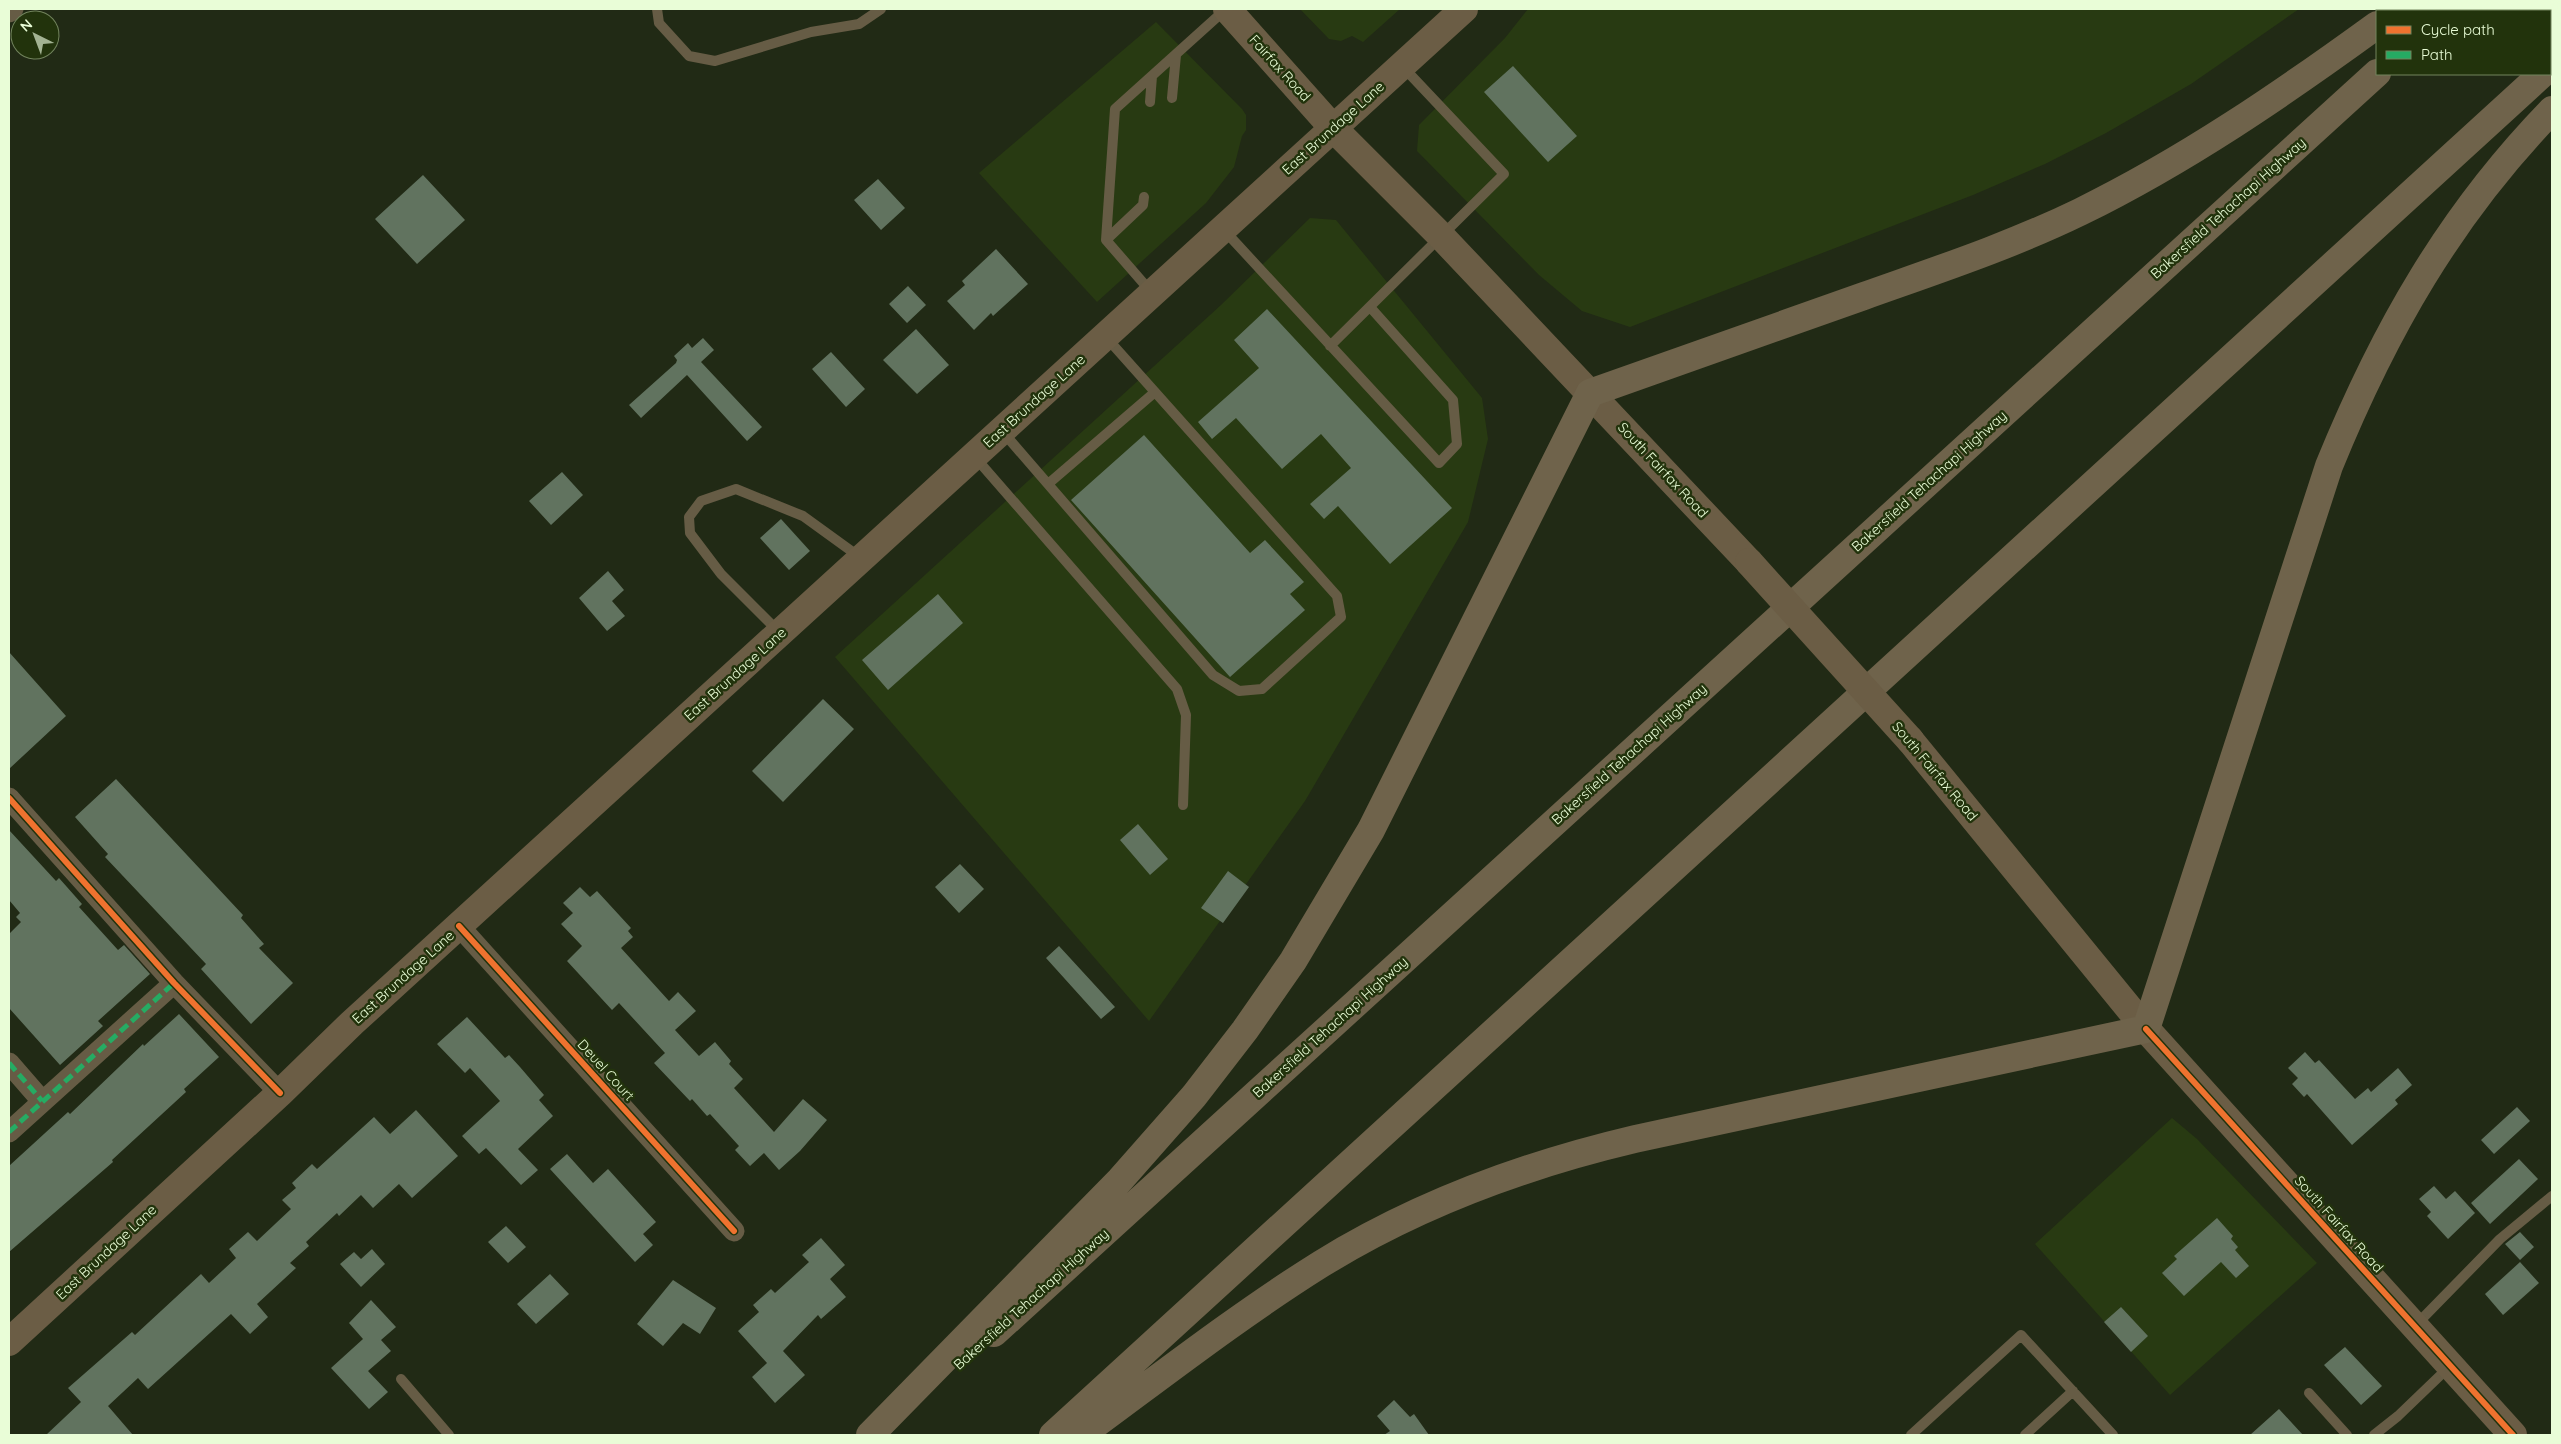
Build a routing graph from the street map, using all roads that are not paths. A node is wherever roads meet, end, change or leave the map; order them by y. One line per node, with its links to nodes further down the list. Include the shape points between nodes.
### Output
1 (13, 9): 6 (street)
2 (657, 9): 3 (lane, via 659,23 689,56 715,61 811,32 859,24)
3 (881, 9)
4 (1227, 9): 8 (lane); 16 (main road, Fairfax Road)
5 (1464, 9): 9 (main road, East Brundage Lane)
6 (9, 12)
7 (2376, 26): 26 (highway, via 2227,130 2081,211 2004,246)
8 (1176, 55): 12 (lane); 13 (lane)
9 (1402, 66): 16 (main road, East Brundage Lane); 19 (lane, via 1504,174)
10 (2376, 74): 51 (highway, Bakersfield Tehachapi Highway)
11 (2541, 75): 52 (highway)
12 (1152, 76): 14 (lane); 20 (lane, via 1115,109)
13 (1172, 98)
14 (1150, 102)
15 (2552, 110): 36 (highway, via 2503,164 2460,219 2416,285 2355,401 2329,466)
16 (1333, 128): 18 (main road, East Brundage Lane); 19 (main road, South Fairfax Road)
17 (1146, 200): 20 (lane)
18 (1223, 228): 21 (main road, East Brundage Lane); 24 (lane)
19 (1441, 236): 22 (lane); 26 (main road, South Fairfax Road)
20 (1106, 240): 21 (lane)
21 (1152, 293): 23 (main road, East Brundage Lane)
22 (1370, 306): 24 (lane); 24 (lane, via 1453,400 1457,444 1439,463)
23 (1105, 336): 25 (lane); 27 (main road, East Brundage Lane)
24 (1330, 346)
25 (1155, 392): 29 (lane); 29 (lane, via 1337,596 1341,617 1262,689 1239,691 1213,675)
26 (1590, 393): 36 (main road, South Fairfax Road, bridge, via 1910,740); 50 (highway, via 1371,830 1293,961 1194,1096 1126,1173)
27 (1002, 431): 28 (main road, East Brundage Lane); 29 (lane)
28 (974, 456): 30 (main road, East Brundage Lane); 33 (lane, via 1178,689 1186,715)
29 (1048, 484)
30 (862, 558): 31 (main road, East Brundage Lane); 31 (lane, via 803,516 736,489 701,501 689,517 690,533 721,574)
31 (780, 633): 34 (main road, East Brundage Lane)
32 (9, 798): 35 (street)
33 (1183, 805)
34 (459, 926): 38 (main road, East Brundage Lane); 42 (street, Deuel Court)
35 (174, 982): 38 (street); 39 (street)
36 (2146, 1029): 43 (main road, South Fairfax Road); 53 (highway, via 1635,1138 1511,1174 1428,1207 1322,1263)
37 (9, 1063): 39 (street)
38 (280, 1093): 44 (main road, East Brundage Lane)
39 (42, 1101): 40 (street)
40 (9, 1132)
41 (2552, 1196): 43 (lane, via 2500,1240)
42 (734, 1231)
43 (2415, 1326): 45 (main road, South Fairfax Road)
44 (9, 1342)
45 (2450, 1366): 58 (lane); 59 (main road, South Fairfax Road)
46 (401, 1379): 49 (lane)
47 (2073, 1391): 54 (lane, via 2021,1334); 55 (lane); 56 (lane)
48 (2309, 1393): 57 (lane)
49 (449, 1435)
50 (870, 1435)
51 (882, 1435)
52 (1053, 1435)
53 (1082, 1435)
54 (1910, 1435)
55 (2025, 1435)
56 (2114, 1435)
57 (2347, 1435)
58 (2374, 1435)
59 (2513, 1435)

